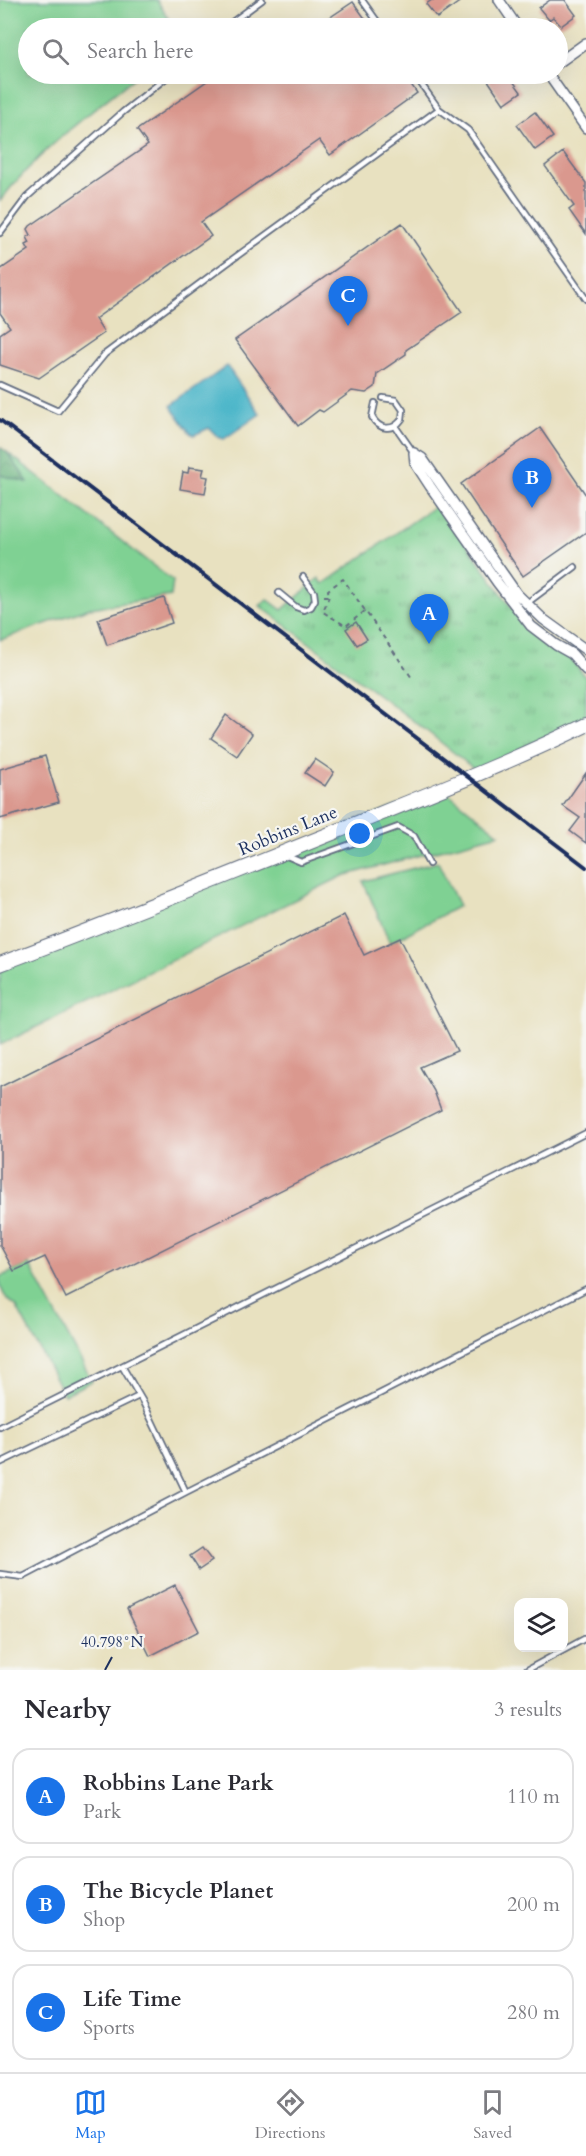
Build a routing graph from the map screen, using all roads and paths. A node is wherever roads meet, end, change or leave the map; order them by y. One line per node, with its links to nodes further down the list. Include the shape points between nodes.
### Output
1 (262, 0): 4 (lane)
2 (362, 0): 5 (lane)
3 (498, 0): 6 (street)
4 (238, 18)
5 (375, 18)
6 (511, 18)
7 (586, 43): 8 (street)
8 (568, 56)
9 (158, 84): 14 (lane, via 27,197)
10 (421, 84): 12 (lane)
11 (555, 84): 13 (street)
12 (440, 110): 15 (lane, via 468,130); 16 (lane, via 105,354 58,411)
13 (586, 128)
14 (0, 233)
15 (586, 299)
16 (0, 385)
17 (383, 398): 19 (lane, via 396,400 401,406 402,419)
18 (375, 403): 19 (lane, via 372,417 377,425)
19 (395, 426): 20 (lane)
20 (414, 453): 26 (street, via 422,458); 29 (street, via 415,463 437,496 531,626 572,654)
21 (575, 567): 26 (lane)
22 (303, 577): 25 (lane)
23 (279, 593): 25 (lane, via 303,610 311,607)
24 (329, 596): 25 (path); 27 (path, via 328,590 343,579); 27 (path, via 323,612 346,626)
25 (315, 597)
26 (526, 603): 28 (street)
27 (365, 611): 30 (path)
28 (586, 650)
29 (586, 670)
30 (412, 678)
31 (586, 725): 32 (street, Robbins Lane, via 530,752)
32 (282, 853): 33 (lane, via 301,862 398,827 414,836); 34 (street, Robbins Lane)
33 (429, 864)
34 (0, 964)
35 (586, 1133): 37 (lane)
36 (586, 1289): 41 (lane)
37 (122, 1366): 38 (lane); 39 (lane)
38 (139, 1396): 40 (lane); 41 (lane)
39 (0, 1427)
40 (0, 1463)
41 (186, 1492): 42 (lane, via 22,1577)
42 (0, 1574)
43 (586, 1638): 44 (lane)
44 (527, 1670)

